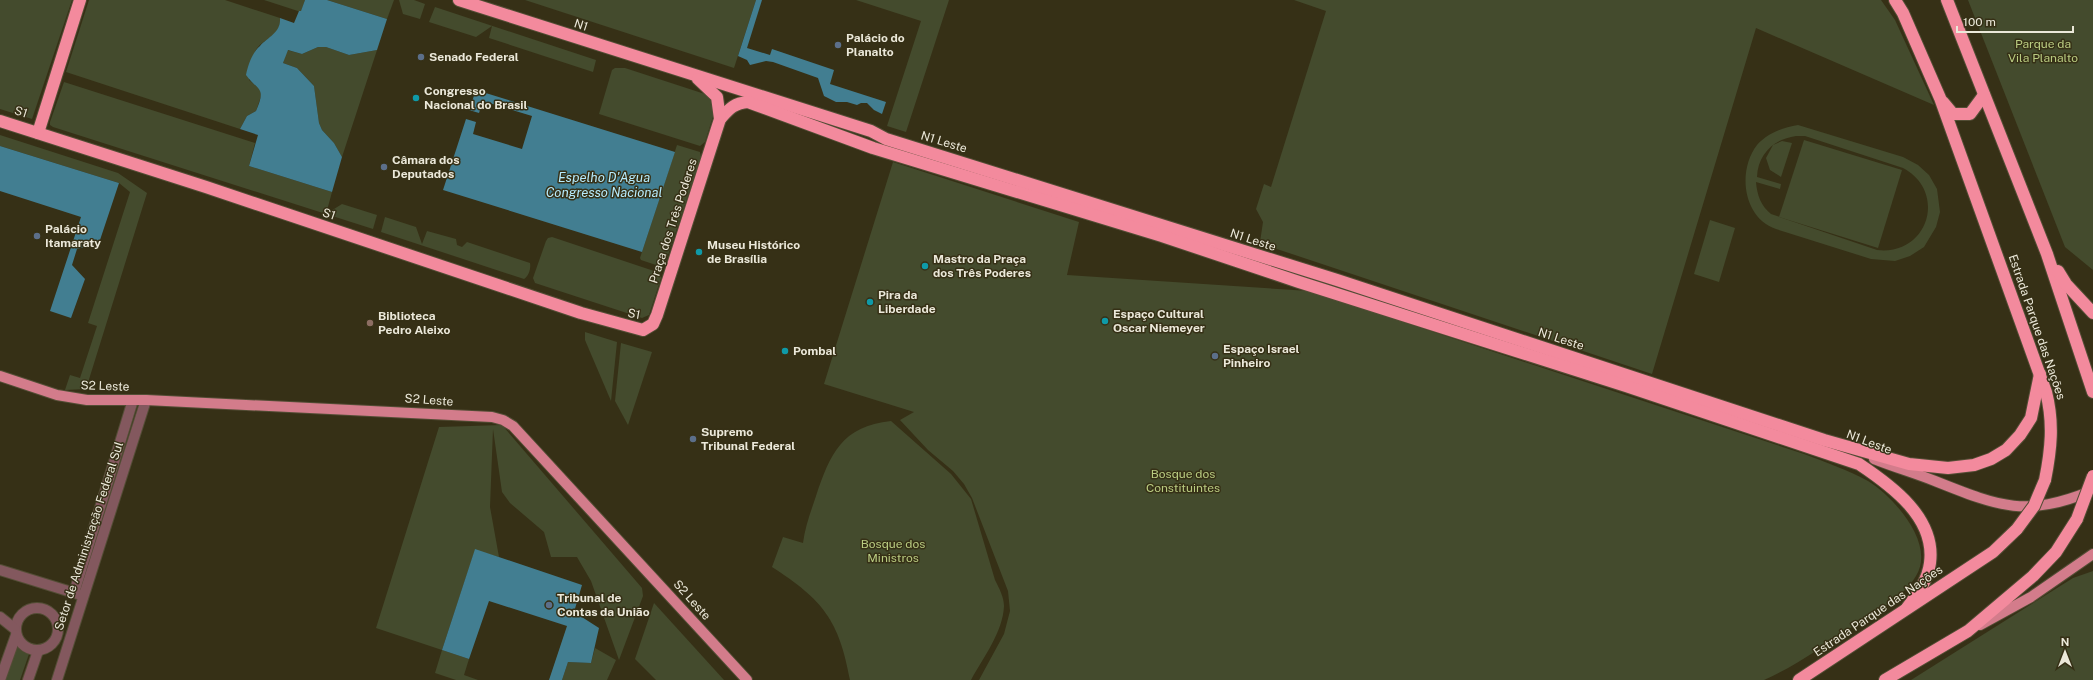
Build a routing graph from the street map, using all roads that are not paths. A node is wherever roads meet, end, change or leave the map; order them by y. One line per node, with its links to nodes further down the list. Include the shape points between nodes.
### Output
1 (80, 0): 10 (highway)
2 (459, 0): 5 (highway, N1)
3 (1895, 0): 7 (highway, Estrada Parque das Nações)
4 (1946, 0): 6 (highway)
5 (694, 75): 8 (highway, via 717,97); 19 (highway, N1 Leste, via 871,131 894,141 1337,280)
6 (1984, 95): 7 (highway, via 1970,114 1961,115 1953,114); 11 (highway)
7 (1940, 98): 14 (highway, Estrada Parque das Nações)
8 (720, 120): 13 (highway, Praça dos Três Poderes, via 657,315); 19 (highway, N1 Leste, via 730,108 738,103 748,102 873,148 1162,236 1313,287)
9 (0, 121): 10 (highway, S1)
10 (38, 132): 13 (highway, S1, via 581,313 634,329)
11 (2047, 254): 12 (highway, via 2066,284); 16 (highway)
12 (2093, 313)
13 (648, 328)
14 (2040, 374): 19 (highway, via 2031,418 2020,435 2001,453 1974,465 1948,468 1909,464); 25 (highway, Estrada Parque das Nações, bridge, via 2052,424 2045,480 2034,506 2017,530 1992,552)
15 (0, 376): 17 (main road, S2 Leste, via 57,395 87,400)
16 (2093, 392)
17 (133, 400): 18 (main road, S2 Leste); 24 (street, Setor de Administração Federal Sul)
18 (146, 400): 24 (street, Setor de Administração Federal Sul, via 92,566); 33 (main road, S2 Leste, via 395,411 492,417 503,420 518,432)
19 (1821, 444): 21 (main road, N1 Leste, via 2001,505 2038,506 2074,498); 25 (highway, via 1860,464 1878,477 1902,497 1926,530 1930,564 1920,590)
20 (2093, 476): 27 (highway, bridge, via 2077,520 2056,552 2033,576)
21 (2093, 490)
22 (2091, 556): 27 (main road, via 2031,597)
23 (0, 570): 24 (street)
24 (78, 594): 32 (street, Setor de Administração Federal Sul)
25 (1907, 608): 34 (highway, Estrada Parque das Nações)
26 (0, 617): 28 (street)
27 (1968, 631): 35 (highway)
28 (16, 632): 29 (street, via 24,647); 29 (street, via 20,616 30,609 44,608 54,616 58,622 58,635 51,646); 30 (street)
29 (38, 651): 31 (street)
30 (0, 680)
31 (28, 680)
32 (57, 680)
33 (747, 680)
34 (1799, 680)
35 (1885, 680)

